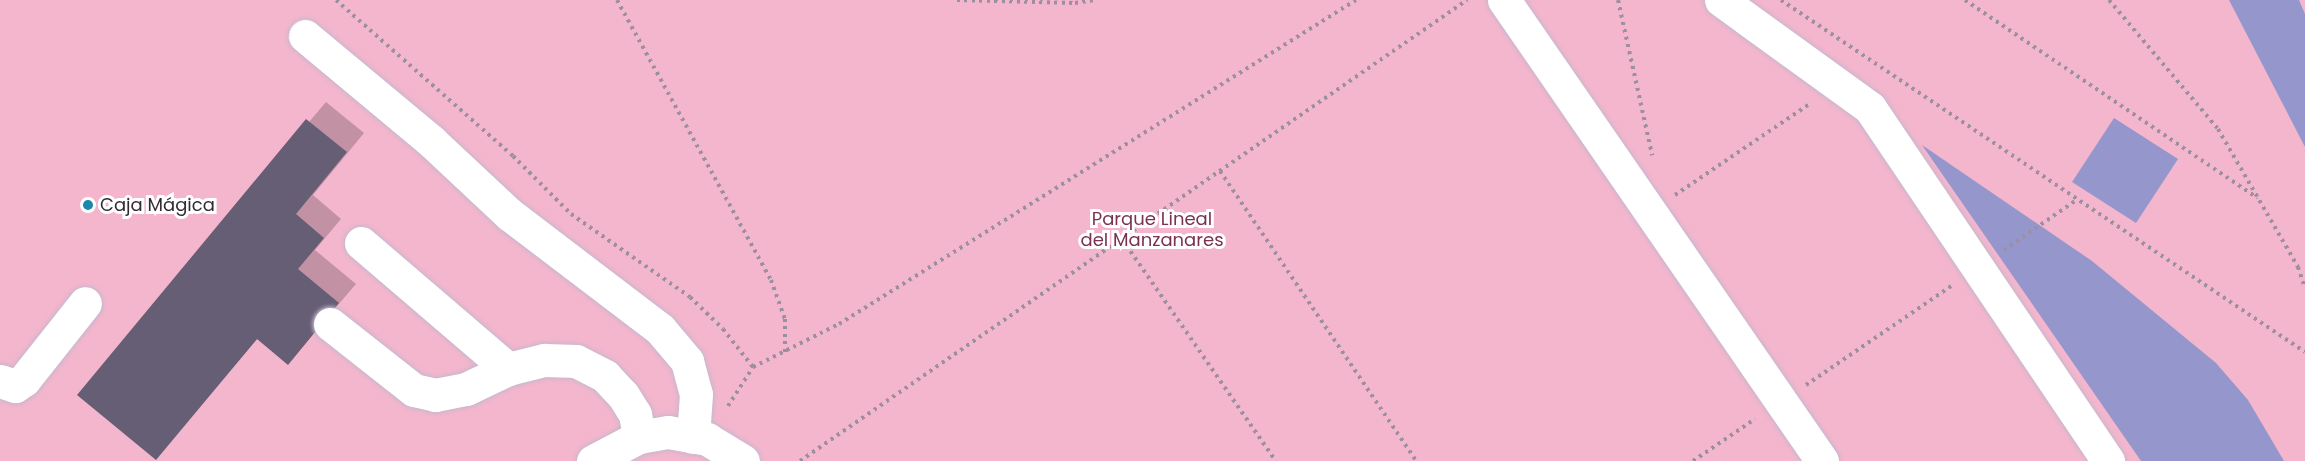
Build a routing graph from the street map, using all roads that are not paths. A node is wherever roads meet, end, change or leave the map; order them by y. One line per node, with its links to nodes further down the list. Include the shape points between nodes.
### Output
1 (1504, 0): 13 (street)
2 (1720, 0): 14 (street, via 1870,108 1988,261)
3 (305, 36): 10 (street, via 431,141 509,214 660,329 687,362 696,394)
4 (361, 243): 7 (street)
5 (85, 303): 8 (street, via 24,380 15,386)
6 (330, 324): 7 (street, via 414,390 435,395 466,389)
7 (508, 369): 9 (street, via 545,360 576,361 586,366 605,376 623,395 635,414)
8 (0, 381)
9 (639, 436): 10 (street, via 668,432); 11 (street)
10 (700, 438): 12 (street)
11 (593, 461)
12 (743, 461)
13 (1822, 461)
14 (2108, 461)

